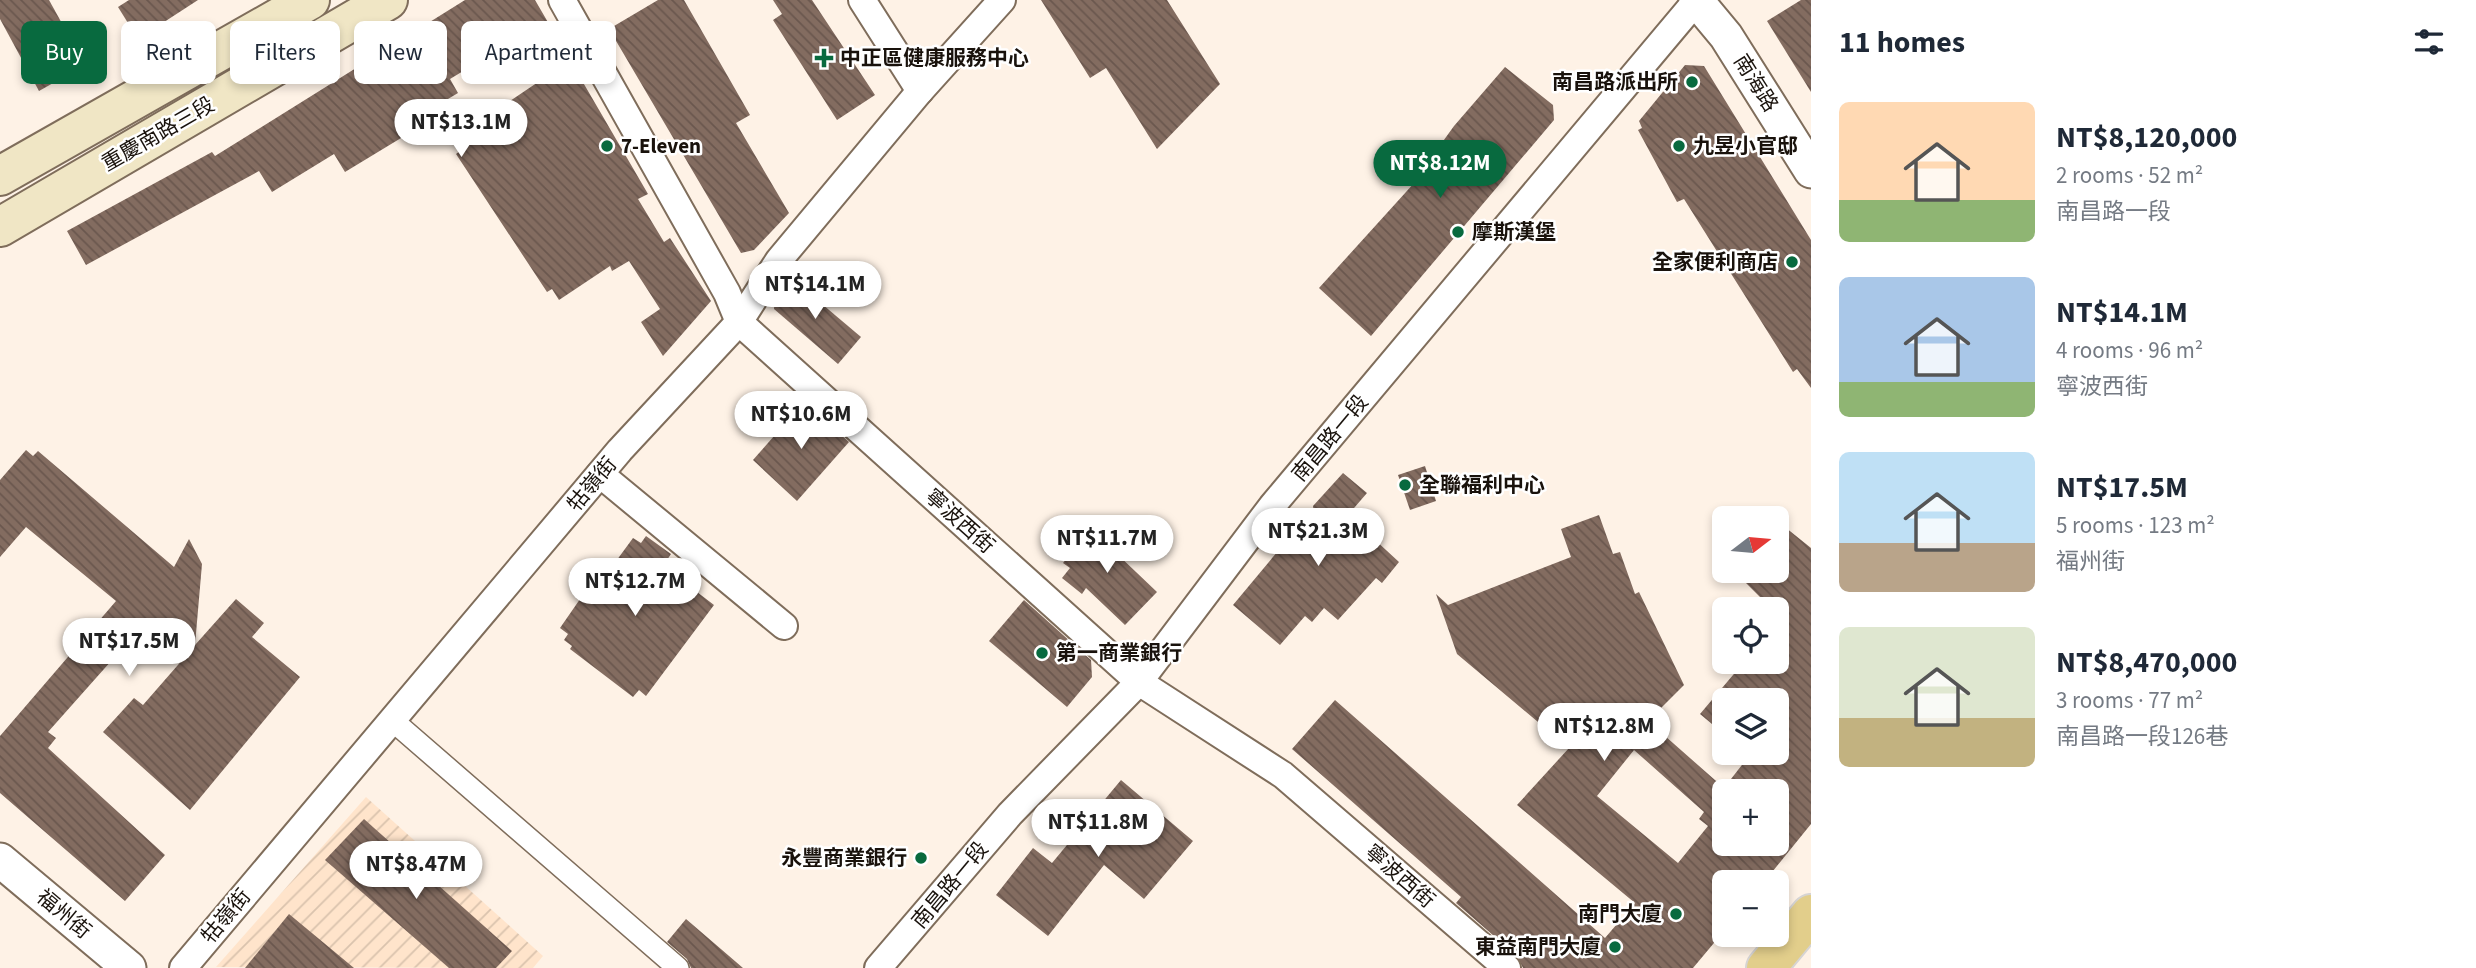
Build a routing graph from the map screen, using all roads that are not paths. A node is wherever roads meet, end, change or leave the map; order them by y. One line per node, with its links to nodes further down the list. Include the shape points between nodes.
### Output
1 (310, 0): 9 (main road, 重慶南路三段)
2 (388, 0): 10 (main road, 重慶南路三段)
3 (562, 0): 11 (street, 寧波西街, via 727,292)
4 (862, 0): 7 (street)
5 (1002, 0): 7 (street, 牯嶺街)
6 (1696, 0): 8 (street, 南海路, via 1726,36); 14 (street, 南昌路一段, via 1272,506)
7 (920, 91): 11 (street, 牯嶺街, via 779,260)
8 (1811, 171)
9 (0, 176)
10 (0, 227)
11 (739, 322): 12 (street, 牯嶺街); 14 (street, 寧波西街)
12 (600, 474): 13 (street); 15 (street, 牯嶺街)
13 (784, 626)
14 (1139, 682): 21 (street, 南昌路一段, via 1010,814); 22 (street, 寧波西街, via 1283,775)
15 (392, 720): 19 (street, 牯嶺街); 20 (street)
16 (0, 860): 18 (street, 福州街)
17 (1811, 914): 23 (main road)
18 (129, 968)
19 (183, 968)
20 (678, 968)
21 (878, 968)
22 (1507, 968)
23 (1766, 968)

